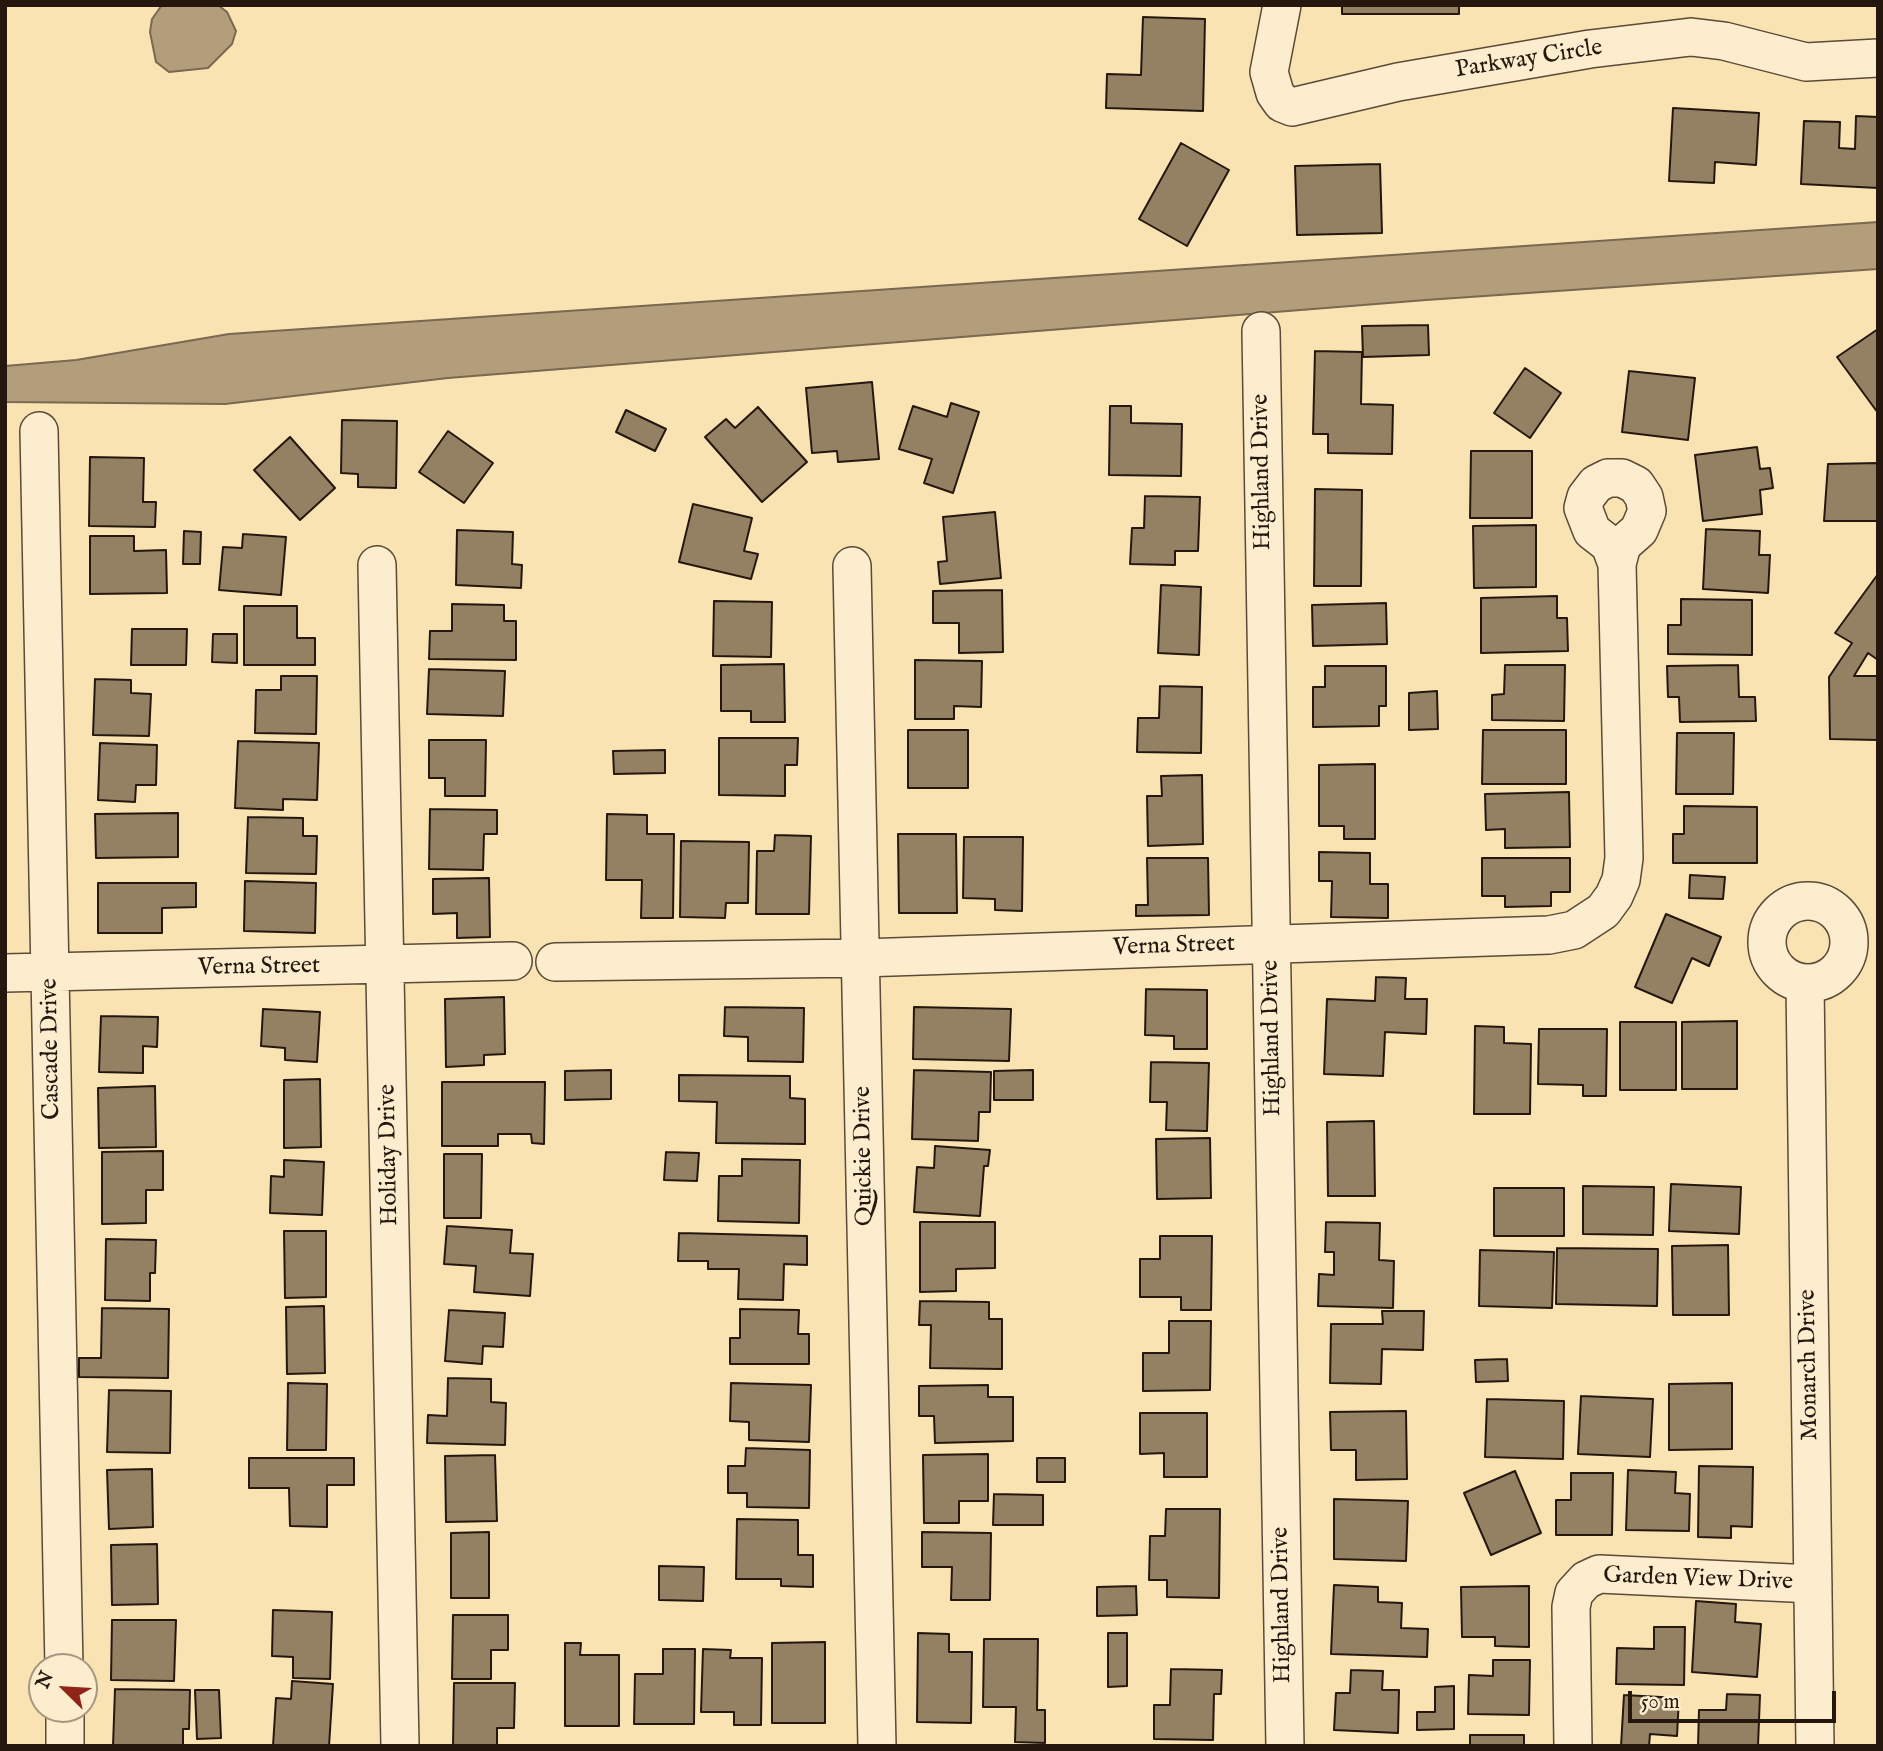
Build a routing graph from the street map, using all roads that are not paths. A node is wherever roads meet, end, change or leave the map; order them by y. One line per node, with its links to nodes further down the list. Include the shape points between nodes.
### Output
1 (1282, 5): 2 (street, Parkway Circle, via 1269,72 1275,93 1292,107 1398,82 1691,37 1806,62)
2 (1878, 58)
3 (1261, 331): 8 (street, Highland Drive)
4 (39, 431): 13 (street, Cascade Drive)
5 (1617, 564): 8 (street, Verna Street, via 1624,858 1621,880 1603,911 1574,930 1549,935)
6 (377, 565): 12 (street, Holiday Drive)
7 (852, 566): 9 (street, Quickie Drive)
8 (1271, 943): 9 (street, Verna Street); 22 (street, Highland Drive)
9 (862, 958): 11 (street, Verna Street); 21 (street, Quickie Drive)
10 (513, 961): 12 (street, Verna Street)
11 (555, 962)
12 (386, 965): 13 (street, Verna Street); 20 (street, Holiday Drive)
13 (50, 972): 14 (street, Verna Street); 17 (street, Cascade Drive)
14 (5, 973)
15 (1805, 983): 16 (street, Monarch Drive)
16 (1813, 1584): 23 (street, Garden View Drive, via 1599,1574 1586,1580 1574,1593 1571,1607); 24 (street, Monarch Drive)
17 (64, 1653)
18 (65, 1723): 19 (street)
19 (65, 1746)
20 (400, 1746)
21 (877, 1746)
22 (1285, 1746)
23 (1573, 1746)
24 (1815, 1746)

